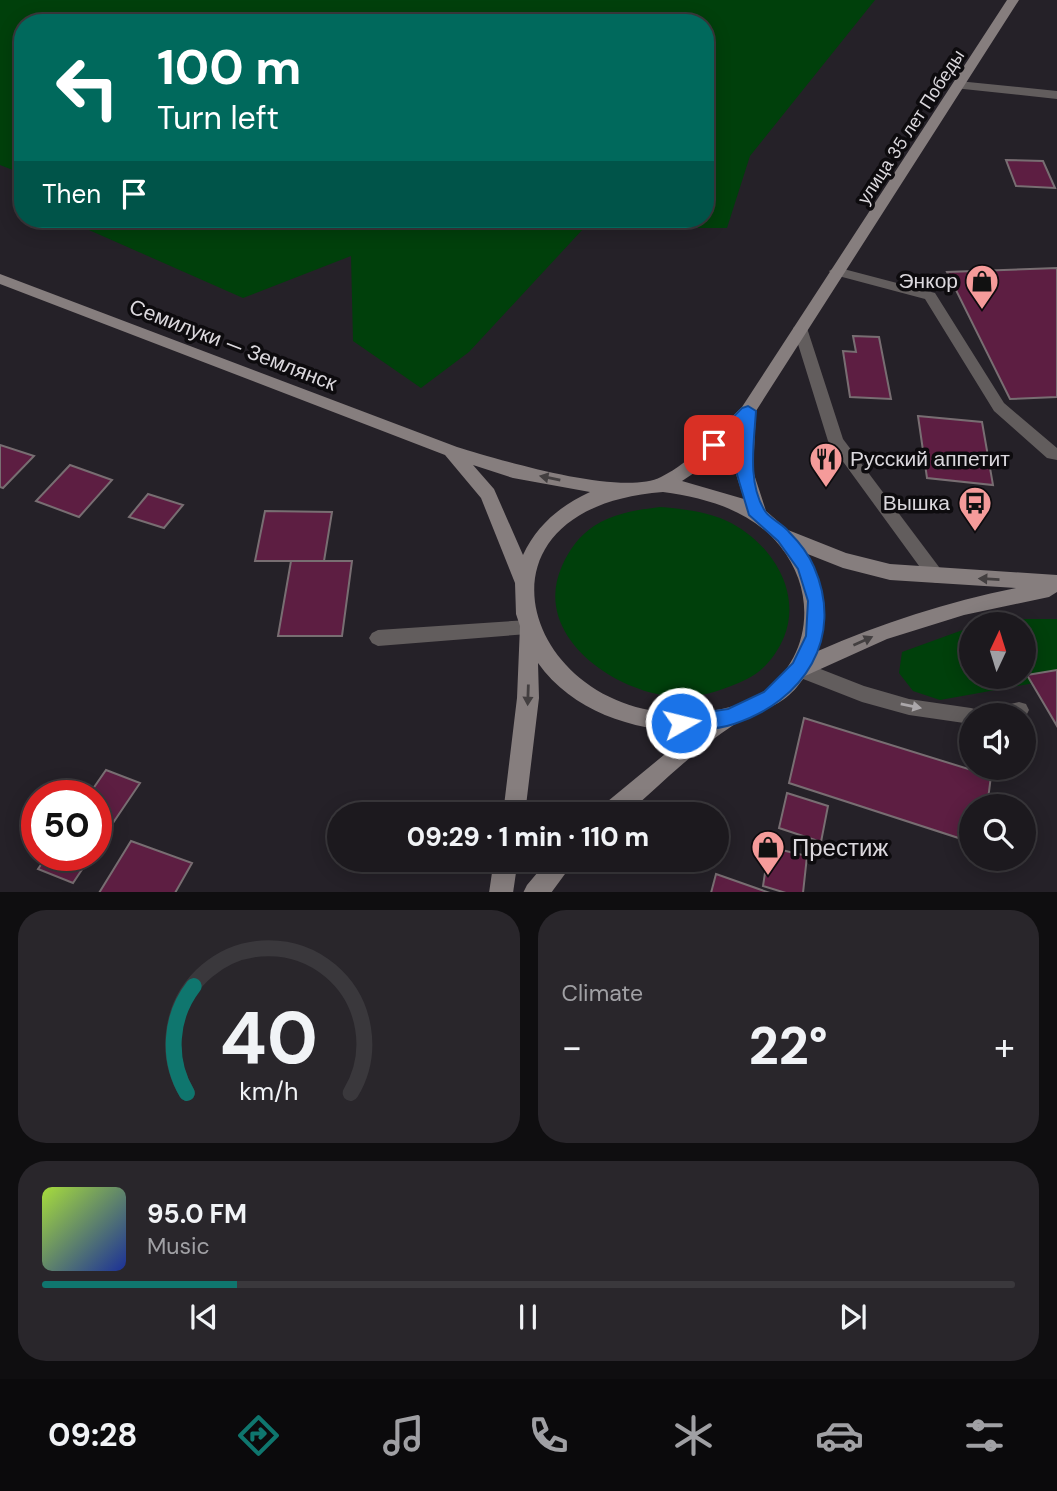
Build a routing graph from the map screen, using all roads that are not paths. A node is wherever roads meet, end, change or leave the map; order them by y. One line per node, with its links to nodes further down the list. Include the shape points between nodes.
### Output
1 (1013, 0): 2 (main road, улица 35 лет Победы)
2 (958, 85): 3 (street); 4 (main road, улица 35 лет Победы)
3 (1057, 95)
4 (836, 271): 6 (main road, улица 35 лет Победы); 9 (lane, via 930,296 999,407)
5 (0, 279): 8 (main road, Семилуки — Землянск)
6 (800, 328): 7 (main road, улица 35 лет Победы); 14 (lane, via 836,441)
7 (748, 411): 10 (main road, улица 35 лет Победы, via 697,462); 12 (main road, via 744,471)
8 (452, 451): 11 (main road, Семилуки — Землянск, one-way to 8, via 513,471); 15 (main road, via 488,494)
9 (1057, 454)
10 (663, 485): 11 (main road); 12 (main road, via 728,499)
11 (617, 490): 15 (main road, via 577,506 551,526 533,551)
12 (758, 515): 13 (main road)
13 (784, 537): 14 (main road, via 843,561); 19 (main road, via 806,567 817,601 815,636)
14 (936, 576): 16 (main road, one-way to 14)
15 (523, 580): 17 (main road)
16 (1057, 585): 19 (main road, one-way to 16, via 882,632)
17 (528, 627): 18 (lane); 21 (main road, via 548,664 583,695 629,716 681,723); 22 (main road, one-way to 22, via 528,698)
18 (378, 638)
19 (800, 669): 20 (lane, one-way to 20, via 862,694); 21 (main road, via 771,698)
20 (959, 714)
21 (730, 717): 23 (main road)
22 (515, 802)
23 (624, 802)
24 (504, 872): 26 (main road)
25 (553, 872): 27 (main road)
26 (501, 892)
27 (535, 892)

